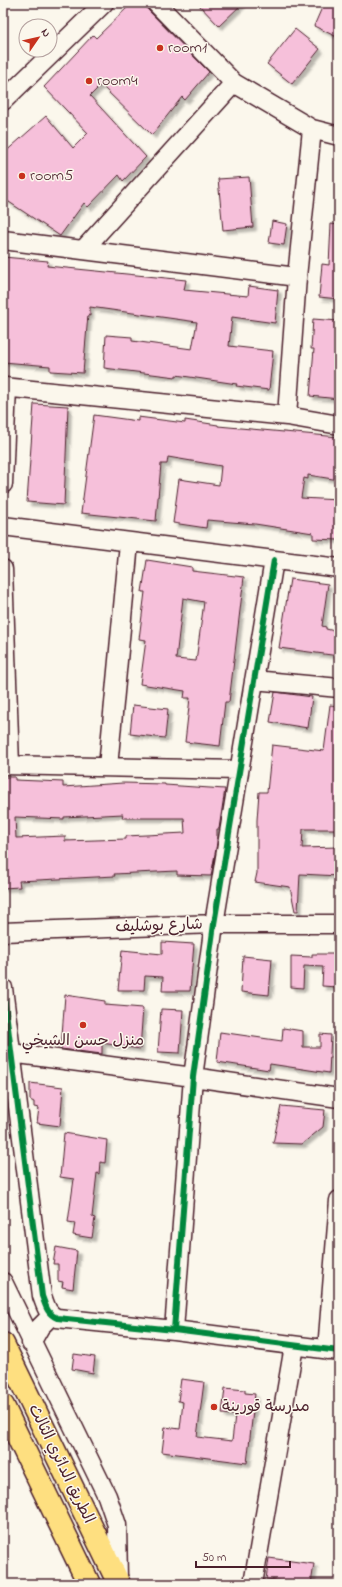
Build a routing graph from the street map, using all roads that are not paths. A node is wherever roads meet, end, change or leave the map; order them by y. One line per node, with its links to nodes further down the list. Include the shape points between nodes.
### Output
1 (104, 3): 4 (street)
2 (156, 3): 3 (street)
3 (234, 83): 5 (street); 8 (street)
4 (3, 101)
5 (312, 129): 6 (street); 9 (street)
6 (339, 136)
7 (3, 240): 8 (street)
8 (83, 250): 9 (street)
9 (297, 277): 11 (street)
10 (5, 387): 11 (street); 13 (street)
11 (287, 416): 12 (street)
12 (339, 425)
13 (3, 484)
14 (3, 526): 15 (street)
15 (129, 543): 16 (street); 22 (street)
16 (274, 560): 17 (street); 19 (street)
17 (339, 568)
18 (3, 569): 21 (street)
19 (254, 680): 20 (street); 23 (street)
20 (339, 688)
21 (7, 765): 22 (street)
22 (108, 767): 23 (street)
23 (238, 770): 24 (street)
24 (214, 924): 25 (street, شارع بوشليف); 26 (street, شارع بوشليف); 29 (street)
25 (339, 924)
26 (3, 932)
27 (3, 988): 28 (street)
28 (11, 1053): 29 (street); 33 (street, via 42,1296)
29 (193, 1077): 30 (street); 34 (street)
30 (339, 1098)
31 (339, 1200): 38 (street)
32 (3, 1282): 35 (street)
33 (51, 1316): 34 (street); 35 (street, via 40,1327)
34 (174, 1330): 37 (street)
35 (31, 1343): 40 (street, via 107,1496 117,1525)
36 (3, 1344): 40 (highway, الطريق الدائري الثالث)
37 (294, 1346): 38 (street); 42 (street)
38 (333, 1350)
39 (3, 1406): 41 (highway, الطريق الدائري الثالث)
40 (118, 1583)
41 (89, 1584)
42 (253, 1584)

